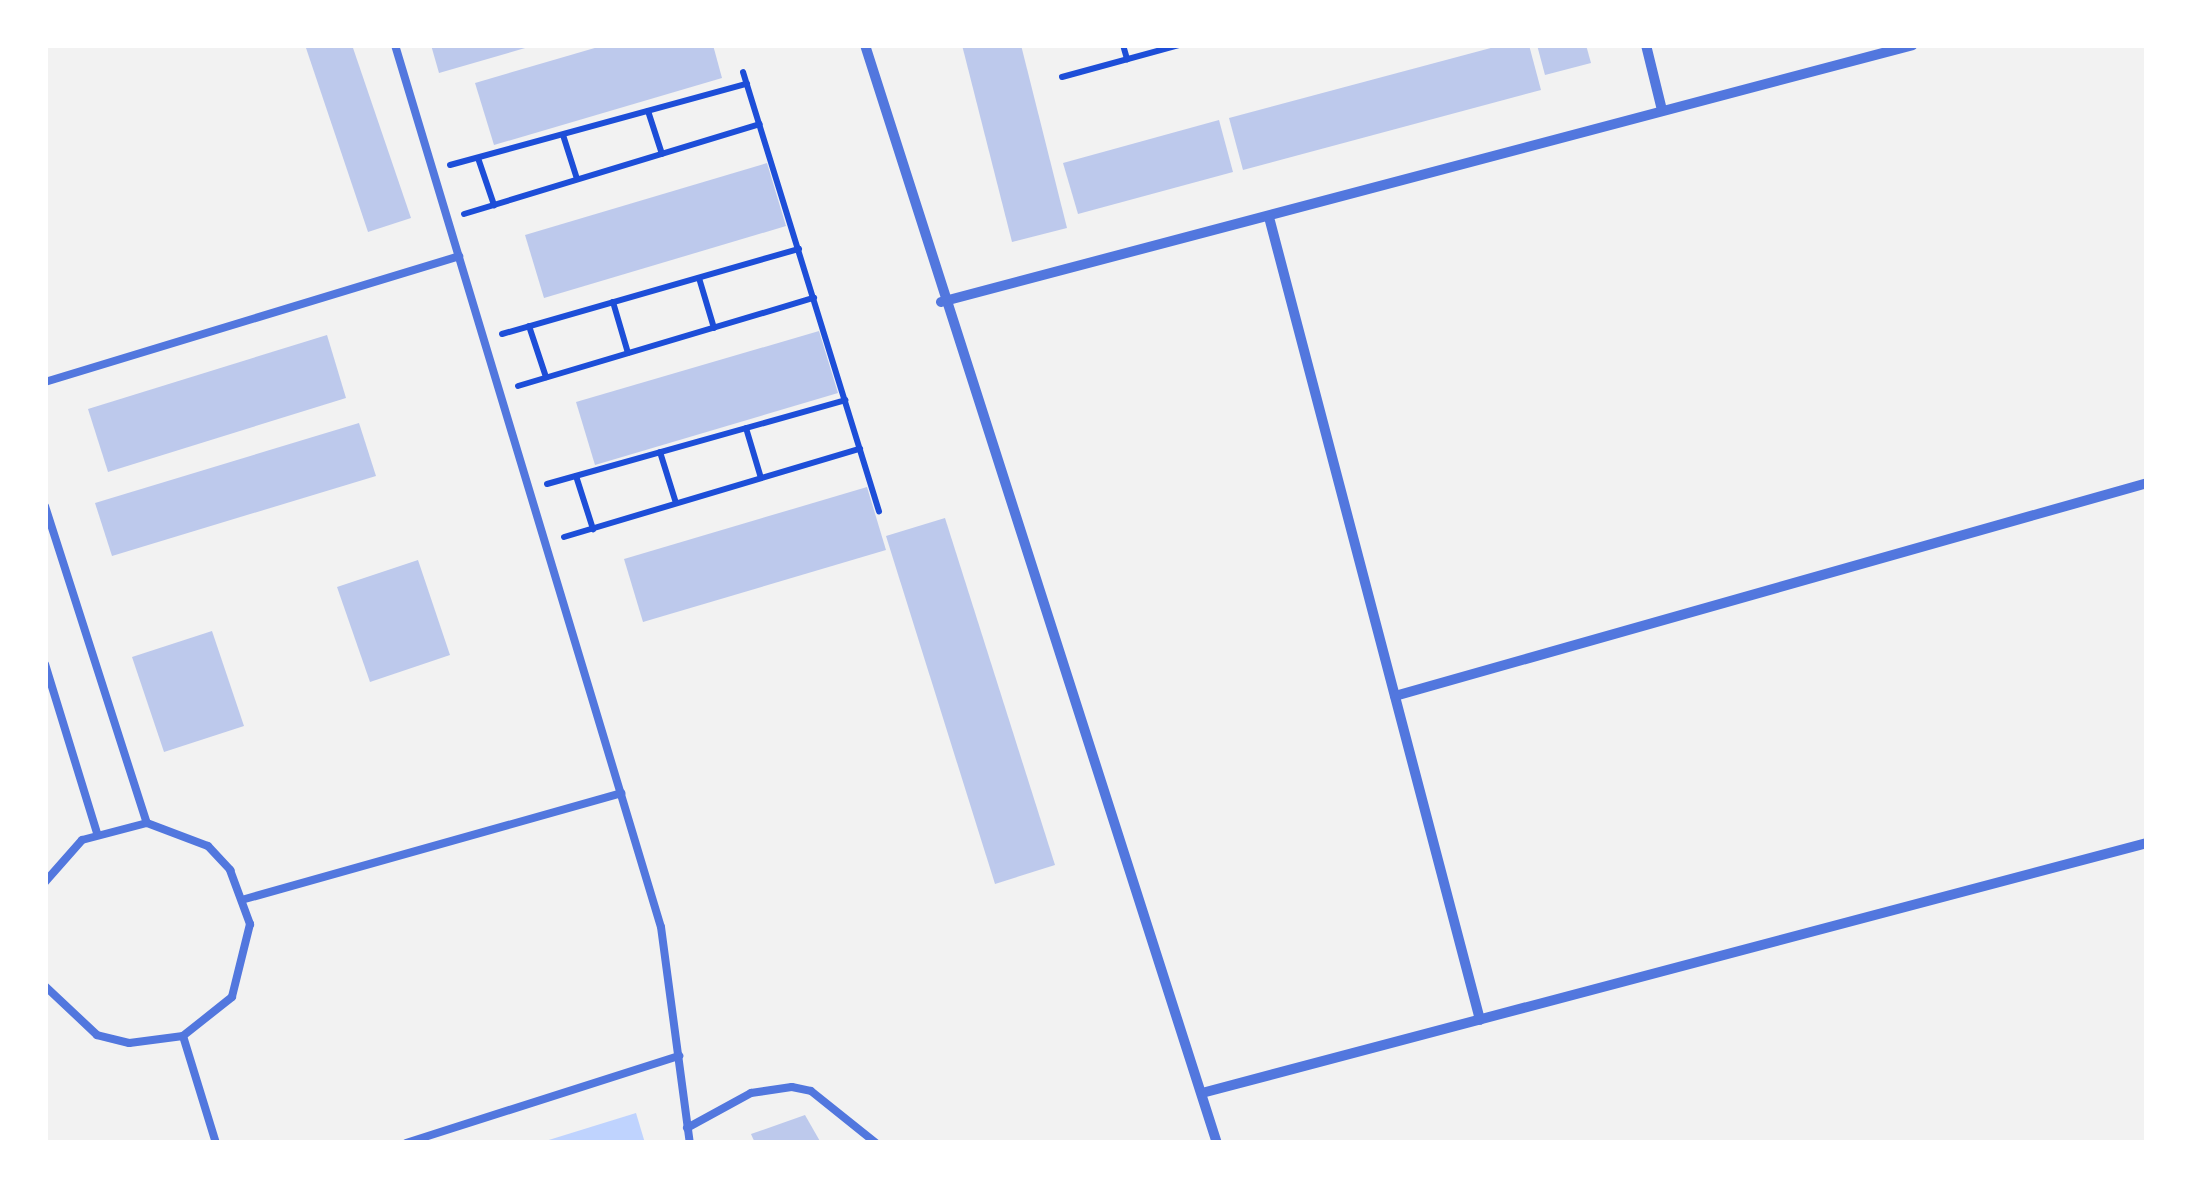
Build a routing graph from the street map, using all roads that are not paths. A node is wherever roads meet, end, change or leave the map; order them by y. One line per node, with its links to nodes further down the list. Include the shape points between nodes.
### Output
1 (395, 45): 7 (lane)
2 (866, 45): 8 (street)
3 (1646, 45): 5 (street)
4 (1913, 45): 5 (street)
5 (1662, 110): 6 (street)
6 (1270, 221): 8 (street); 13 (street)
7 (459, 256): 9 (lane); 14 (lane)
8 (941, 302): 24 (street)
9 (45, 382)
10 (2147, 483): 13 (street)
11 (45, 506): 15 (lane)
12 (45, 664): 16 (lane)
13 (1395, 696): 21 (street)
14 (621, 793): 19 (lane); 23 (lane, via 661,927)
15 (147, 823): 16 (lane); 19 (lane, via 208,846)
16 (97, 833): 18 (lane)
17 (2147, 843): 21 (street)
18 (45, 882)
19 (245, 899): 22 (lane, via 244,974 215,1016)
20 (45, 986): 22 (lane, via 98,1034 130,1043)
21 (1480, 1020): 24 (street)
22 (183, 1036): 26 (lane)
23 (679, 1056): 25 (lane); 27 (lane)
24 (1202, 1094): 30 (street)
25 (687, 1128): 28 (lane); 29 (lane, via 751,1093 792,1087 812,1090)
26 (216, 1143)
27 (406, 1143)
28 (690, 1143)
29 (876, 1143)
30 (1218, 1143)

